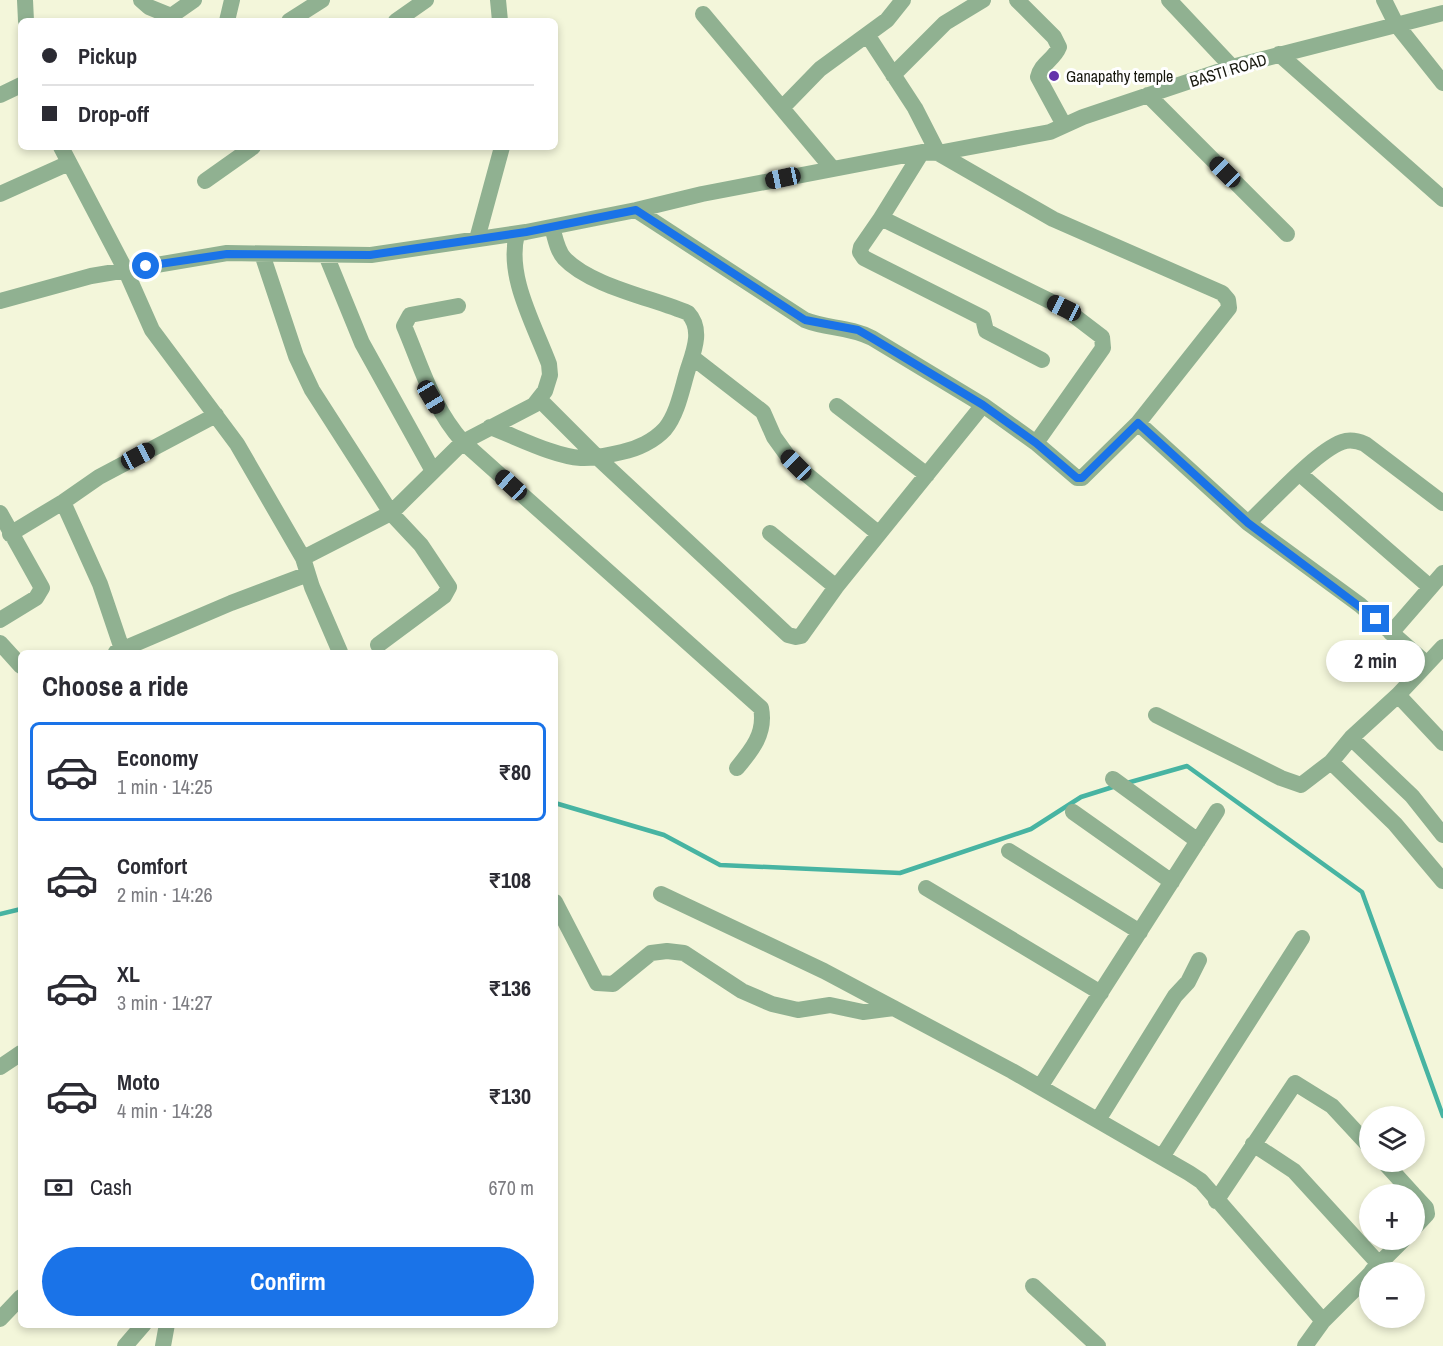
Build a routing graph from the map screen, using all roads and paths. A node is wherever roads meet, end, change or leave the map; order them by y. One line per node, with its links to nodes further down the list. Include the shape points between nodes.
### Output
1 (25, 0): 15 (street)
2 (141, 0): 16 (street)
3 (194, 0): 16 (street)
4 (232, 0): 17 (street)
5 (322, 0): 18 (street)
6 (426, 0): 19 (street)
7 (498, 0): 20 (street)
8 (903, 0): 22 (street)
9 (983, 0): 25 (street, via 945,23)
10 (1017, 0): 31 (street, via 1059,47 1043,64 1038,77)
11 (1169, 0): 24 (street)
12 (1383, 0): 21 (street)
13 (1443, 13): 21 (street, BASTI ROAD)
14 (703, 15): 30 (street)
15 (26, 18)
16 (167, 18)
17 (228, 18)
18 (294, 18)
19 (400, 18)
20 (500, 18)
21 (1396, 24): 23 (street, BASTI ROAD); 26 (street)
22 (867, 36): 25 (street); 30 (street, via 820,69)
23 (1279, 54): 24 (street, BASTI ROAD); 40 (street)
24 (1232, 67): 29 (street, BASTI ROAD)
25 (893, 75): 35 (street, via 915,108)
26 (1443, 82)
27 (18, 86): 28 (street)
28 (0, 95)
29 (1148, 95): 31 (street, BASTI ROAD); 45 (street)
30 (782, 108): 37 (street)
31 (1064, 125): 35 (street, BASTI ROAD, via 1050,132)
32 (62, 150): 36 (street)
33 (249, 150): 38 (street)
34 (501, 150): 46 (street)
35 (930, 152): 37 (street, BASTI ROAD); 42 (street); 58 (street, via 1053,219 1222,293 1228,300 1229,308)
36 (69, 163): 39 (street); 49 (street)
37 (832, 168): 41 (street, BASTI ROAD)
38 (205, 181)
39 (0, 194)
40 (1443, 199)
41 (636, 210): 43 (street, BASTI ROAD); 55 (street, via 799,316 813,323 858,330)
42 (881, 219): 53 (street, via 861,247 864,258 983,318 986,331); 61 (street, via 1064,308 1102,337 1103,348)
43 (552, 227): 44 (street, BASTI ROAD); 52 (street, via 558,249 579,270 688,313 697,330)
44 (517, 234): 46 (street, BASTI ROAD); 54 (street, via 513,250 516,277 549,364 550,375)
45 (1287, 234)
46 (477, 240): 48 (street, BASTI ROAD, via 370,255)
47 (262, 254): 48 (street, BASTI ROAD); 49 (street, BASTI ROAD, via 227,254); 69 (street, via 305,377)
48 (326, 255): 63 (street, via 362,343)
49 (125, 268): 50 (street, BASTI ROAD); 57 (street, via 152,330)
50 (0, 301)
51 (458, 306): 60 (street, via 410,315 404,326 431,397)
52 (692, 357): 62 (street, via 673,416 664,429 638,449); 73 (street, via 763,412 787,455)
53 (1042, 360)
54 (539, 399): 59 (street, via 516,416); 62 (street)
55 (983, 405): 61 (street); 65 (street)
56 (837, 406): 65 (street)
57 (216, 415): 66 (street, via 99,477); 74 (street)
58 (1138, 423): 61 (street, via 1082,478 1074,476); 70 (street)
59 (490, 427): 60 (street); 62 (street, via 566,455)
60 (463, 442): 63 (street); 94 (street, via 761,708 764,721 755,745)
61 (1036, 443)
62 (598, 458): 77 (street, via 788,635 801,636)
63 (433, 471): 69 (street)
64 (1300, 474): 67 (street, via 1335,446 1344,441 1359,441); 70 (street); 78 (street)
65 (927, 475): 73 (street)
66 (63, 502): 72 (street); 84 (street, via 100,584)
67 (1443, 503)
68 (0, 513): 72 (street)
69 (391, 513): 74 (street); 82 (street, via 421,545 449,587 444,597)
70 (1248, 523): 80 (street)
71 (770, 533): 77 (street)
72 (10, 534): 79 (street, via 42,588 36,598)
73 (879, 534): 77 (street)
74 (303, 558): 76 (street)
75 (1443, 573): 78 (street)
76 (308, 574): 85 (street); 86 (street)
77 (836, 587)
78 (1430, 587): 80 (street)
79 (0, 620)
80 (1392, 633): 88 (street)
81 (0, 643): 87 (street)
82 (378, 645)
83 (1443, 647): 88 (street)
84 (120, 650)
85 (125, 650)
86 (339, 650)
87 (18, 663)
88 (1427, 664): 89 (street)
89 (1398, 695): 91 (street); 92 (street)
90 (1156, 714): 93 (street, via 1301,785)
91 (1351, 738): 93 (street); 98 (street, via 1412,796)
92 (1443, 743)
93 (1331, 762): 101 (street, via 1395,824)
94 (737, 768)
95 (1113, 779): 99 (street)
96 (1217, 811): 99 (street)
97 (1073, 812): 102 (street)
98 (1443, 835)
99 (1198, 841): 102 (street)
100 (1009, 850): 106 (street)
101 (1443, 880)
102 (1172, 882): 106 (street)
103 (926, 888): 109 (street)
104 (661, 894): 110 (street)
105 (558, 908): 110 (street, via 597,983 613,984 651,953 667,951 684,953 742,991 772,1004 798,1010 830,1005 863,1012)
106 (1140, 932): 109 (street)
107 (1302, 938): 117 (street)
108 (1199, 960): 114 (street)
109 (1101, 993): 113 (street)
110 (894, 1008): 113 (street)
111 (18, 1055): 112 (street)
112 (0, 1067)
113 (1040, 1087): 114 (street)
114 (1098, 1120): 117 (street)
115 (1359, 1135): 116 (street, via 1332,1106 1295,1083)
116 (1253, 1144): 120 (street); 122 (street, via 1294,1171)
117 (1162, 1157): 120 (street, via 1201,1181)
118 (1393, 1172): 119 (street)
119 (1404, 1184)
120 (1216, 1201): 128 (street)
121 (1393, 1250): 123 (street)
122 (1367, 1262)
123 (1381, 1262)
124 (1359, 1284): 128 (street)
125 (1034, 1286): 133 (street)
126 (18, 1301): 127 (street)
127 (0, 1319)
128 (1323, 1321): 134 (street)
129 (140, 1328): 131 (street)
130 (166, 1328): 132 (street)
131 (124, 1346)
132 (163, 1346)
133 (1098, 1346)
134 (1305, 1346)

